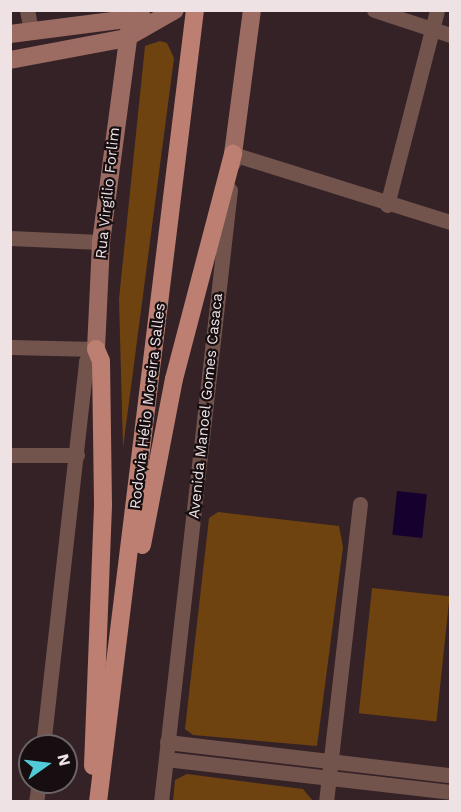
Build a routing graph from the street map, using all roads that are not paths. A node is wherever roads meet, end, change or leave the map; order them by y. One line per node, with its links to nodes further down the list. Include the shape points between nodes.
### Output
1 (27, 10): 9 (street)
2 (175, 10): 8 (main road)
3 (195, 10): 25 (main road, Rodovia Hélio Moreira Salles)
4 (252, 10): 15 (main road, Avenida Manoel Gomes Casaca)
5 (374, 10): 10 (street)
6 (437, 10): 10 (street)
7 (131, 13): 8 (main road); 9 (main road); 13 (main road, Rua Virgilio Forlim)
8 (152, 19): 13 (main road)
9 (31, 30): 11 (main road)
10 (433, 30): 12 (street); 16 (street)
11 (10, 34)
12 (450, 35)
13 (126, 38): 14 (main road); 19 (main road, Rua Virgilio Forlim)
14 (10, 60)
15 (234, 154): 16 (street); 25 (main road, via 174,379); 27 (street, Avenida Manoel Gomes Casaca)
16 (387, 205): 17 (street)
17 (450, 222)
18 (10, 238): 19 (street)
19 (101, 242): 21 (main road, Rua Virgilio Forlim)
20 (10, 347): 21 (street)
21 (96, 349): 23 (street, via 86,361); 33 (main road, via 103,407 104,504)
22 (10, 454): 23 (street)
23 (77, 455): 26 (street)
24 (360, 504): 29 (street)
25 (116, 670): 34 (main road, Rodovia Hélio Moreira Salles)
26 (44, 734)
27 (167, 742): 28 (street, Avenida Manoel Gomes Casaca); 29 (street)
28 (166, 759): 31 (street); 35 (street, Avenida Manoel Gomes Casaca)
29 (331, 763): 30 (street); 31 (street)
30 (450, 775)
31 (329, 780): 32 (street); 36 (street)
32 (450, 792)
33 (91, 801)
34 (98, 801)
35 (160, 801)
36 (326, 801)

